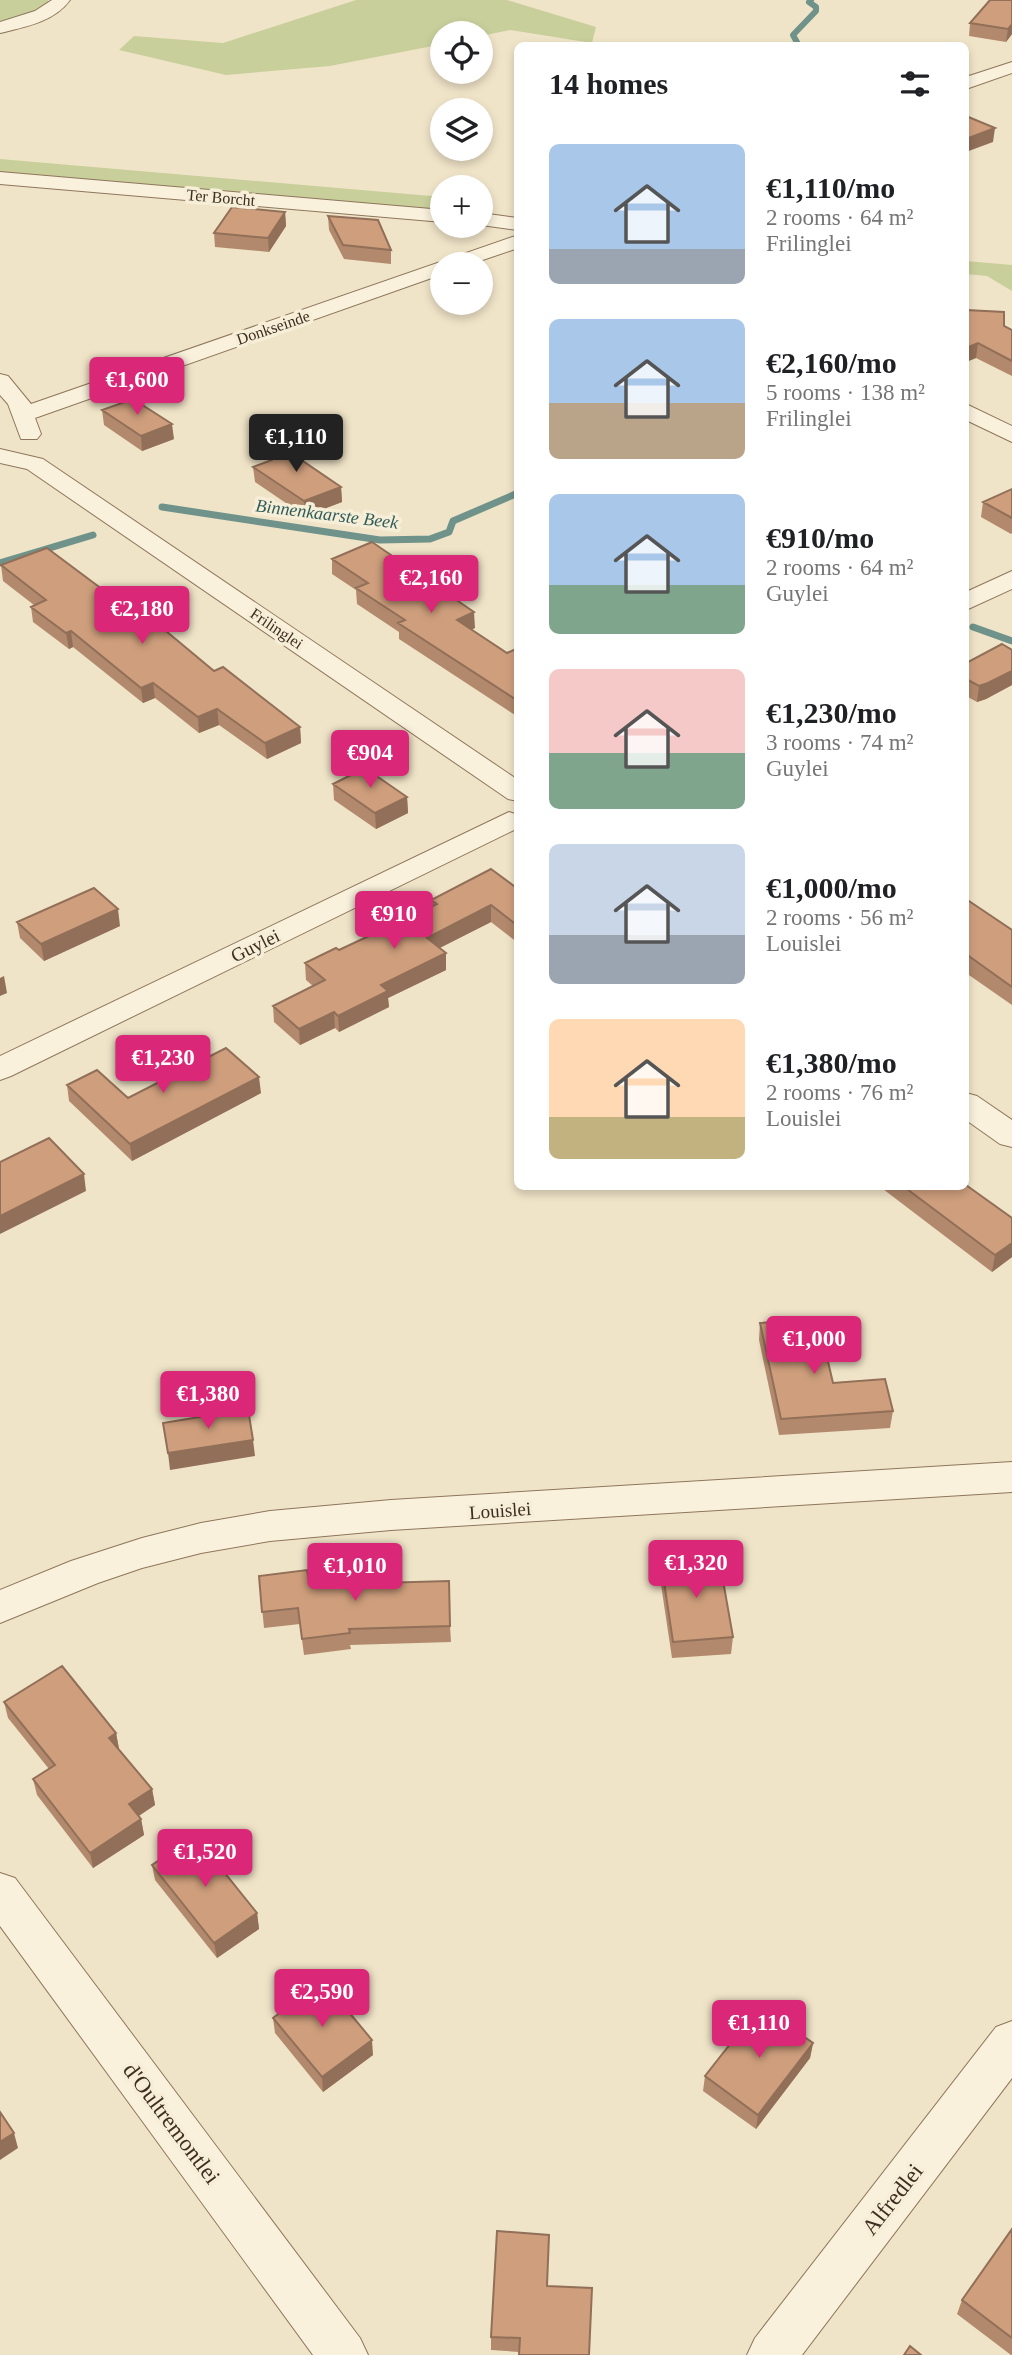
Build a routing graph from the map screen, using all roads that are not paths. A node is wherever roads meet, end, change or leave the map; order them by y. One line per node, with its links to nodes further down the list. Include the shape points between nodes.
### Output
1 (61, 0): 2 (street, via 43,14)
2 (0, 28)
3 (1009, 71): 4 (street)
4 (969, 82)
5 (0, 178): 6 (street, Ter Borcht)
6 (430, 215)
7 (493, 221): 8 (street)
8 (514, 223)
9 (514, 242): 10 (street)
10 (485, 252)
11 (430, 271): 13 (street, Donkseinde)
12 (0, 381): 13 (street)
13 (14, 405): 17 (street)
14 (969, 413): 15 (street)
15 (1012, 435)
16 (0, 456): 17 (street, Frilinglei)
17 (35, 464): 20 (street, Frilinglei)
18 (1012, 579): 19 (street)
19 (969, 600)
20 (514, 807)
21 (514, 809): 22 (street, Guylei)
22 (0, 1069)
23 (969, 1106): 24 (street)
24 (1012, 1136)
25 (1012, 1477): 26 (street, Louislei, via 305,1523 231,1532 91,1570)
26 (0, 1607)
27 (0, 1892): 29 (street, d'Oultremontlei)
28 (1012, 2042): 30 (street, Alfredlei)
29 (343, 2355)
30 (772, 2355)

